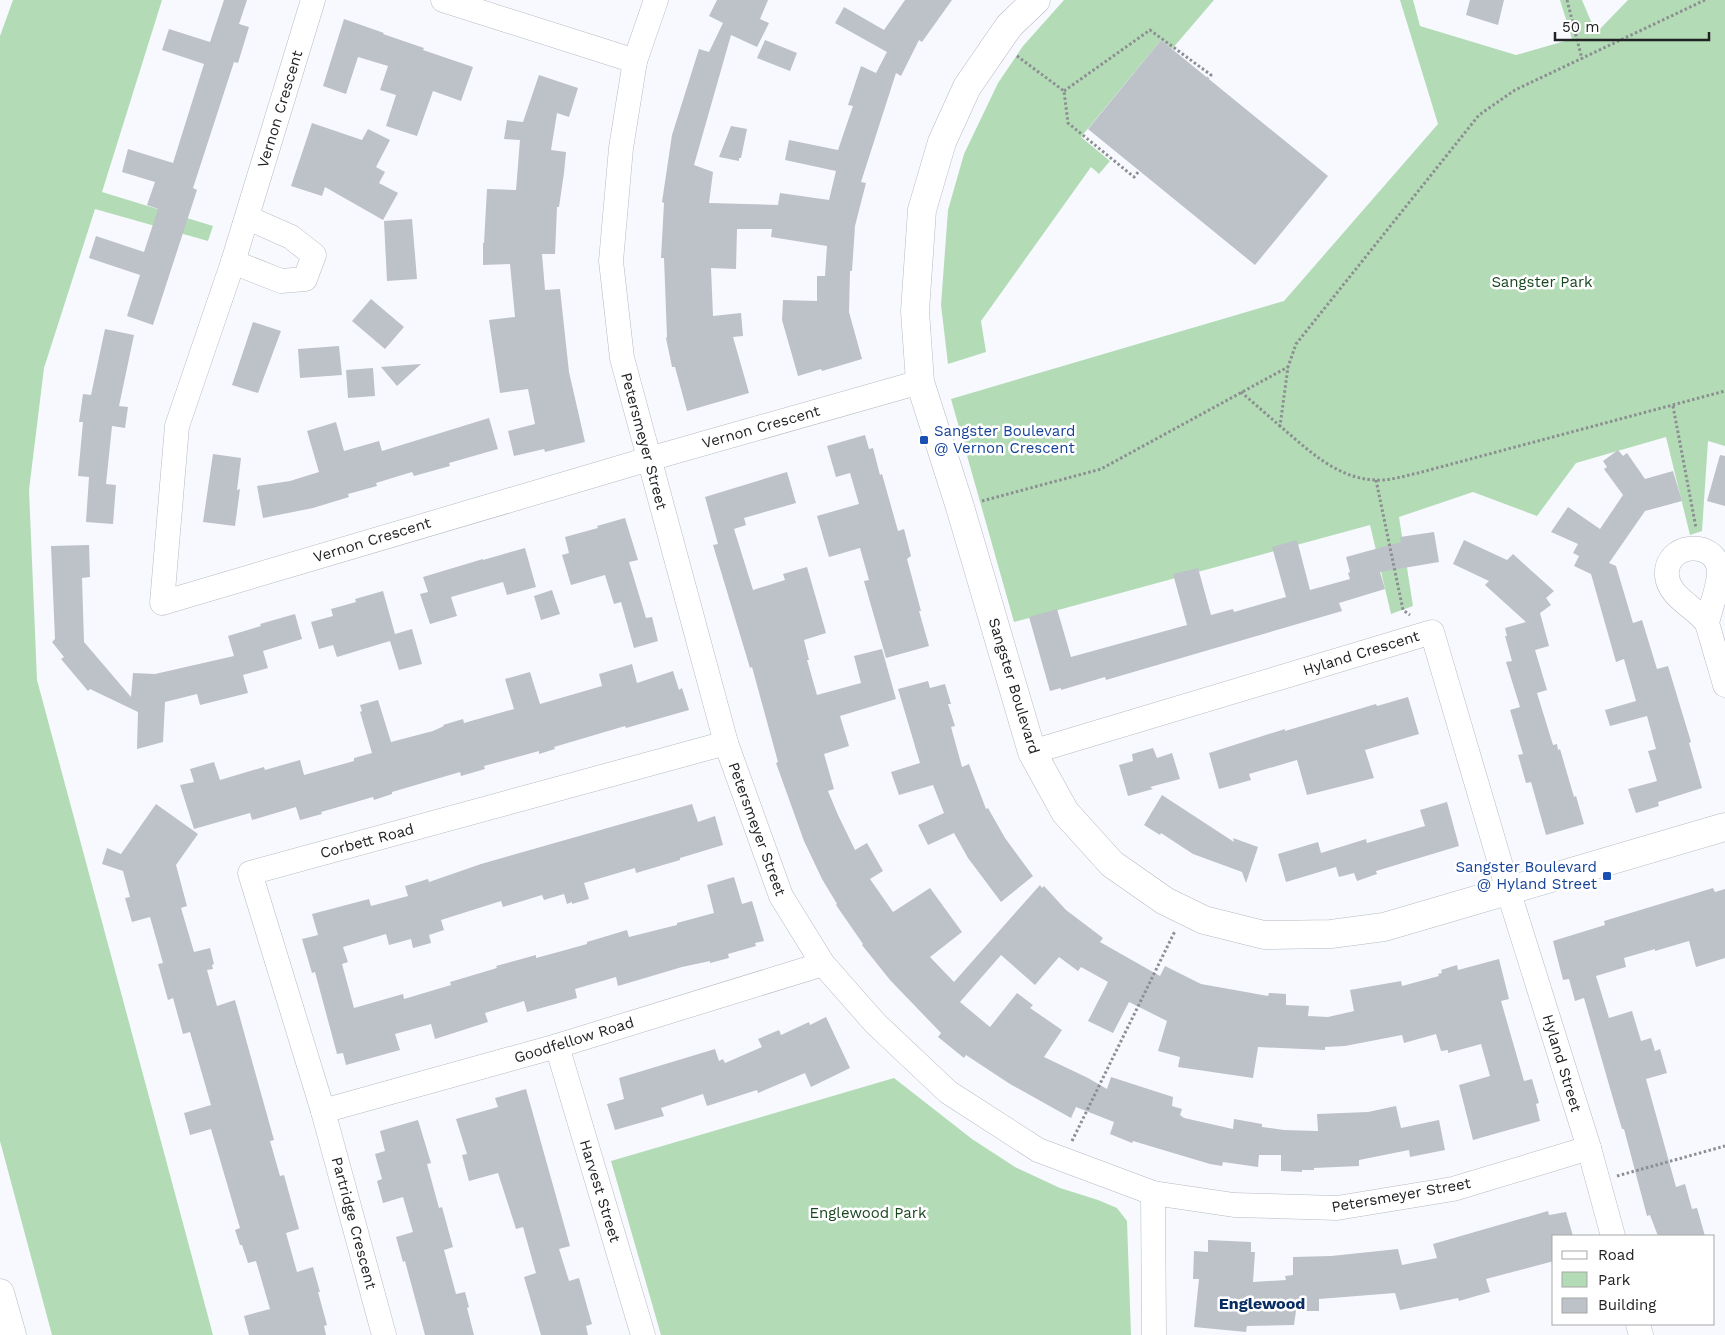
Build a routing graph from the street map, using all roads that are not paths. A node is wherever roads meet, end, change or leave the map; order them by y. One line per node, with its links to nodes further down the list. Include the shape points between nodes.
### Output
1 (313, 0): 6 (street, Vernon Crescent)
2 (443, 0): 5 (street)
3 (656, 0): 5 (street, Petersmeyer Street)
4 (1036, 0): 8 (main road, Sangster Boulevard, via 1009,26 967,87 942,142 922,210 915,311)
5 (635, 61): 9 (street, Petersmeyer Street, via 621,148 611,261 622,358)
6 (248, 218): 7 (street, Vernon Crescent); 7 (street, via 291,237 314,255 305,279 281,281)
7 (233, 262): 9 (street, Vernon Crescent, via 177,426 162,603)
8 (920, 382): 9 (street, Vernon Crescent); 13 (main road, Sangster Boulevard)
9 (649, 458): 12 (street, Petersmeyer Street)
10 (1707, 623): 10 (street, via 1719,571 1716,562 1704,550 1686,548 1678,552 1667,567 1669,585); 11 (street)
11 (1725, 685)
12 (726, 743): 16 (street, Petersmeyer Street, via 781,896); 18 (street, Corbett Road, via 250,873)
13 (1032, 752): 15 (main road, Sangster Boulevard, via 1065,812 1112,864 1165,901 1204,920 1264,935 1331,934 1384,927); 15 (street, Hyland Crescent, via 1432,632)
14 (1725, 827): 15 (main road, Sangster Boulevard)
15 (1508, 890): 19 (street, Hyland Street)
16 (824, 964): 17 (street, Goodfellow Road); 20 (street, Petersmeyer Street, via 875,1023 948,1092 1038,1150)
17 (557, 1046): 18 (street, Goodfellow Road); 25 (street, Harvest Street)
18 (323, 1112): 24 (street, Partridge Crescent)
19 (1589, 1148): 20 (street, Petersmeyer Street, via 1453,1189 1337,1208 1234,1205); 21 (street, Hyland Street)
20 (1153, 1193): 26 (street)
21 (1613, 1235)
22 (0, 1293): 23 (main road)
23 (12, 1335)
24 (384, 1335)
25 (643, 1335)
26 (1154, 1335)

